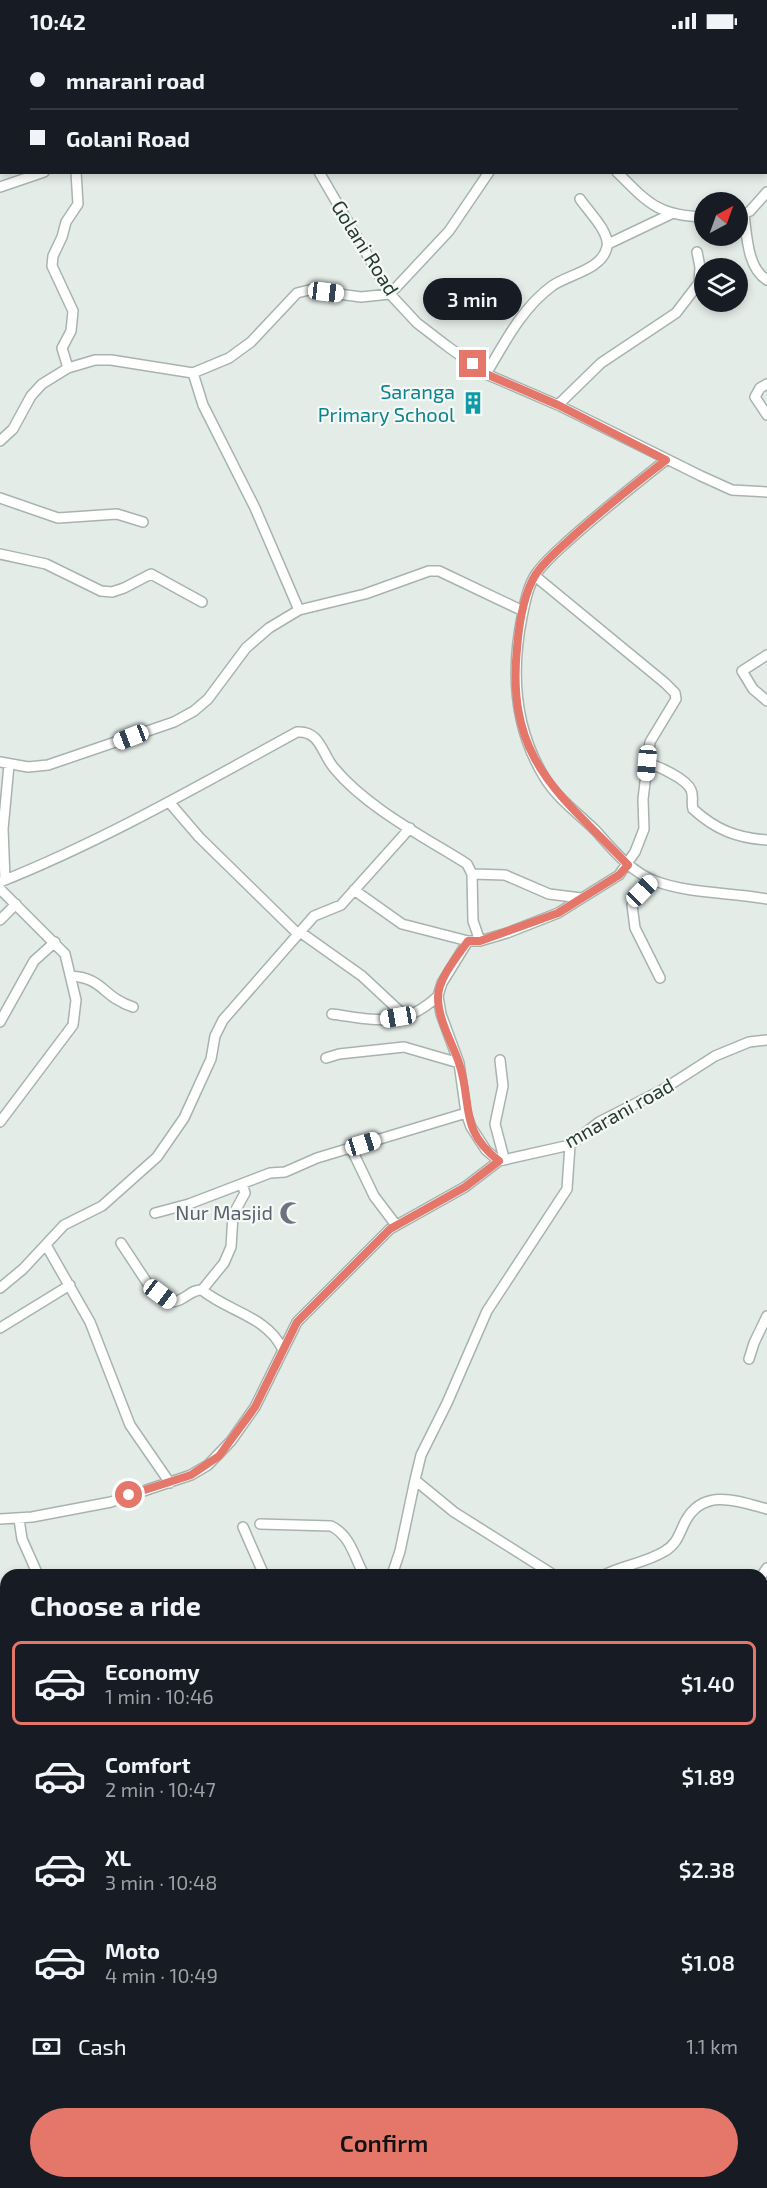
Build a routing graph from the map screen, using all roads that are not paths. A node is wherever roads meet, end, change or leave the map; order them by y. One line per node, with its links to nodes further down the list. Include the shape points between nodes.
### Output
1 (38, 174): 6 (street)
2 (76, 174): 17 (street, via 78,204 66,222 52,267 73,311 71,331 62,348)
3 (320, 174): 16 (street, Golani Road)
4 (488, 174): 16 (street, via 449,231)
5 (619, 174): 10 (street, via 640,198)
6 (0, 187)
7 (767, 192): 9 (street)
8 (580, 199): 13 (street)
9 (748, 209)
10 (671, 214): 11 (street); 13 (street)
11 (694, 216)
12 (748, 243): 15 (street, via 757,272)
13 (608, 244): 19 (street, via 598,261 555,284 527,309)
14 (697, 252): 21 (street, via 699,283 676,313 601,363)
15 (767, 280)
16 (390, 294): 18 (street, via 360,297 309,290 297,293 251,342 229,358); 19 (street, Golani Road, via 417,323)
17 (68, 368): 18 (street, via 111,360); 23 (street, via 42,384 13,429)
18 (193, 374): 31 (street, via 203,405 255,508)
19 (486, 374): 21 (street, Golani Road)
20 (767, 384): 22 (street, via 755,397)
21 (558, 405): 24 (street, Golani Road)
22 (767, 415)
23 (0, 441)
24 (666, 460): 25 (street, Golani Road, via 732,490); 29 (street, via 591,520)
25 (767, 492)
26 (0, 498): 27 (street, via 58,519 117,514)
27 (142, 522)
28 (0, 554): 30 (street, via 46,564 101,591 112,592 155,574)
29 (535, 576): 32 (street); 35 (street, via 675,693 671,709 650,742)
30 (202, 602)
31 (299, 610): 32 (street, via 439,571); 36 (street, via 254,641 208,699 174,722 48,765)
32 (523, 611): 40 (street, via 515,693 529,749 544,777 567,805)
33 (767, 656): 34 (street, via 742,671 753,689)
34 (767, 701)
35 (647, 763): 39 (street, via 686,784 691,790 693,809 726,833); 40 (street, via 644,829)
36 (4, 764): 43 (street)
37 (169, 802): 38 (street, via 297,732 304,732 317,739 334,769); 43 (street); 50 (street, via 199,837)
38 (410, 828): 41 (street, via 467,864); 45 (street)
39 (767, 840)
40 (628, 865): 42 (street); 46 (street, via 619,875)
41 (472, 874): 46 (street, via 505,875 549,894); 52 (street, via 472,921)
42 (653, 880): 47 (street); 55 (street, via 632,905 632,917)
43 (3, 881)
44 (0, 889): 48 (street)
45 (354, 890): 50 (street, via 341,905 314,916); 51 (street, via 402,924)
46 (581, 898): 52 (street, via 538,922)
47 (767, 899)
48 (16, 904): 49 (street); 53 (street)
49 (0, 920)
50 (299, 933): 59 (street, via 362,976); 74 (street, via 223,1020 211,1059 184,1119 158,1157 102,1206 64,1225)
51 (468, 941): 52 (street); 56 (street)
52 (480, 941)
53 (54, 942): 54 (street, via 65,954); 60 (street, via 34,961)
54 (70, 976): 57 (street, via 93,979 113,999); 66 (street, via 76,1000 73,1025)
55 (660, 978)
56 (438, 996): 59 (street); 64 (street)
57 (133, 1007)
58 (332, 1014): 59 (street, via 374,1020)
59 (407, 1018)
60 (0, 1022)
61 (767, 1040): 67 (street, mnarani road, via 749,1042 715,1056 662,1090 599,1122)
62 (326, 1058): 64 (street, via 404,1047)
63 (500, 1060): 69 (street, via 503,1086 495,1124)
64 (459, 1063): 65 (street)
65 (466, 1113): 68 (street); 69 (street, via 478,1140)
66 (0, 1122)
67 (570, 1145): 69 (street, mnarani road); 82 (street, via 567,1189 487,1311 421,1455)
68 (351, 1148): 70 (street); 72 (street, via 374,1196)
69 (501, 1159): 72 (street, mnarani road, via 465,1187)
70 (242, 1184): 71 (street); 77 (street, via 244,1193 233,1215 231,1247 224,1263)
71 (155, 1212)
72 (396, 1225): 80 (street, mnarani road, via 297,1322)
73 (121, 1243): 77 (street, via 150,1287 170,1302)
74 (46, 1245): 75 (street); 76 (street)
75 (70, 1285): 79 (street); 83 (street, via 90,1322 130,1425)
76 (0, 1288)
77 (202, 1290): 80 (street, via 269,1329)
78 (767, 1316): 81 (street)
79 (0, 1328)
80 (282, 1348): 83 (street, mnarani road, via 255,1407 231,1441 208,1465)
81 (749, 1359)
82 (415, 1480): 92 (street); 93 (street, via 462,1517)
83 (170, 1483): 86 (street, mnarani road, via 111,1502)
84 (767, 1509): 94 (street, via 729,1499 706,1501 695,1508 676,1543)
85 (0, 1519): 86 (street, mnarani road)
86 (19, 1519): 89 (street, via 22,1539)
87 (260, 1524): 91 (street, via 331,1526 349,1541)
88 (243, 1527): 90 (street)
89 (35, 1569)
90 (261, 1569)
91 (361, 1569)
92 (394, 1569)
93 (544, 1569)
94 (619, 1569)

